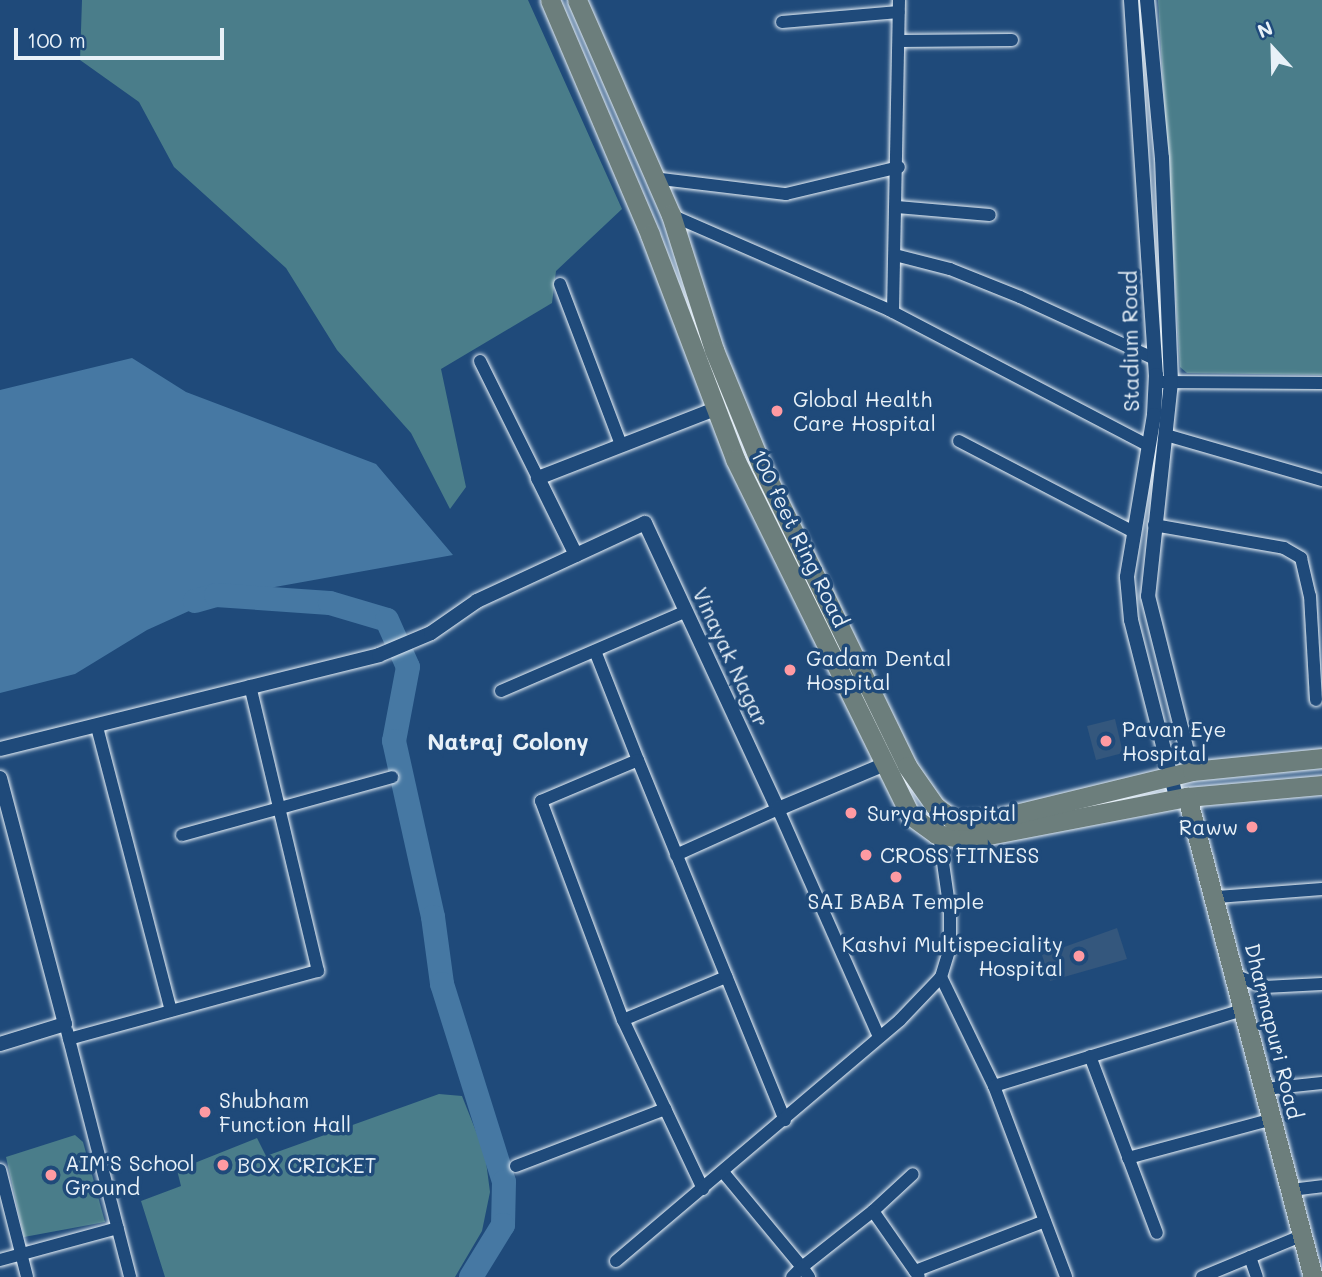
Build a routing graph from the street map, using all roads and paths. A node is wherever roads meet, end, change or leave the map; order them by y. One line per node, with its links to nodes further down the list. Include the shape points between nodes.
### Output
1 (550, 0): 23 (main road, 100 feet Ring Road, via 650,235)
2 (577, 0): 10 (main road, 100 feet Ring Road)
3 (1131, 0): 17 (street, Stadium Road)
4 (1147, 0): 20 (street, Stadium Road, via 1162,158)
5 (899, 6): 6 (street); 8 (street)
6 (782, 22)
7 (1012, 40): 8 (street)
8 (899, 41): 9 (street)
9 (899, 167): 10 (street, via 786,194); 11 (street)
10 (653, 178): 12 (main road, 100 feet Ring Road)
11 (897, 207): 13 (street); 14 (street)
12 (671, 215): 16 (street); 22 (main road, 100 feet Ring Road)
13 (990, 215)
14 (895, 255): 16 (street); 17 (street, via 950,269)
15 (560, 284): 26 (street)
16 (893, 312): 27 (street)
17 (1155, 359): 19 (street, Stadium Road)
18 (480, 361): 28 (street)
19 (1156, 382): 20 (street); 27 (street, Stadium Road)
20 (1171, 382): 21 (street); 24 (street, Stadium Road)
21 (1322, 383)
22 (734, 400): 23 (street); 49 (main road, 100 feet Ring Road, via 907,766)
23 (715, 409): 26 (street); 42 (main road, 100 feet Ring Road)
24 (1166, 435): 29 (street); 30 (street, Stadium Road)
25 (959, 441): 31 (street)
26 (621, 445): 28 (street)
27 (1149, 446): 31 (street, Stadium Road)
28 (538, 478): 32 (street)
29 (1322, 480)
30 (1154, 525): 37 (street, via 1284,548 1301,558 1310,596); 43 (street, Stadium Road, via 1148,596)
31 (1134, 532): 45 (street, Stadium Road, via 1127,577 1131,620)
32 (576, 555): 33 (street, Vinayak Nagar, via 645,523); 35 (street, via 477,601 431,634 379,655)
33 (687, 611): 34 (street); 50 (street, Vinayak Nagar)
34 (595, 651): 36 (street); 41 (street)
35 (250, 686): 38 (street); 51 (street)
36 (501, 691)
37 (1316, 700)
38 (97, 727): 39 (street); 62 (street)
39 (0, 749)
40 (1322, 758): 43 (main road, 100 feet Ring Road)
41 (638, 760): 54 (street); 63 (street, via 541,801)
42 (885, 764): 50 (street); 52 (main road, 100 feet Ring Road, via 910,815)
43 (1192, 771): 45 (main road, 100 feet Ring Road); 48 (main road, Dharmapuri Road)
44 (392, 777): 51 (street)
45 (1170, 777): 48 (street, Stadium Road); 49 (main road, 100 feet Ring Road, via 995,819 955,821)
46 (0, 778): 64 (street)
47 (1322, 785): 48 (main road)
48 (1188, 798): 52 (main road, via 1003,836 968,839); 56 (main road, Dharmapuri Road)
49 (935, 806): 52 (street)
50 (778, 809): 54 (street); 65 (street)
51 (277, 810): 53 (street); 62 (street, via 318,971)
52 (936, 834): 59 (street, via 950,912 950,948)
53 (182, 835)
54 (676, 855): 58 (street)
55 (1322, 889): 56 (street)
56 (1217, 897): 57 (main road, Dharmapuri Road)
57 (1237, 976): 60 (street, via 1264,987); 61 (main road, Dharmapuri Road)
58 (726, 977): 63 (street); 74 (street)
59 (941, 977): 65 (street); 70 (street)
60 (1322, 984)
61 (1246, 1009): 68 (street); 71 (main road, Dharmapuri Road)
62 (171, 1011): 66 (street)
63 (623, 1020): 72 (street)
64 (65, 1024): 66 (street); 67 (street)
65 (880, 1037): 74 (street)
66 (69, 1039): 85 (street)
67 (0, 1044)
68 (1090, 1056): 70 (street); 75 (street)
69 (1322, 1083): 71 (street)
70 (994, 1086): 84 (street)
71 (1265, 1088): 73 (main road, Dharmapuri Road)
72 (665, 1109): 76 (street); 81 (street)
73 (1273, 1119): 75 (street); 82 (main road, Dharmapuri Road)
74 (785, 1120): 78 (street)
75 (1128, 1158): 86 (street)
76 (516, 1166)
77 (0, 1170): 88 (street)
78 (723, 1172): 81 (street); 92 (street)
79 (913, 1174): 83 (street)
80 (1322, 1186): 82 (street)
81 (703, 1188): 91 (street)
82 (1291, 1190): 87 (main road, Dharmapuri Road)
83 (873, 1211): 92 (street); 93 (street)
84 (1045, 1221): 93 (street); 96 (street)
85 (118, 1228): 88 (street); 95 (street)
86 (1157, 1233)
87 (1301, 1236): 89 (street); 99 (main road, Dharmapuri Road)
88 (21, 1254): 90 (street); 94 (street)
89 (1250, 1257): 97 (street); 98 (street)
90 (0, 1260)
91 (616, 1261)
92 (801, 1274)
93 (917, 1274)
94 (27, 1277)
95 (130, 1277)
96 (1066, 1277)
97 (1202, 1277)
98 (1257, 1277)
99 (1313, 1277)

